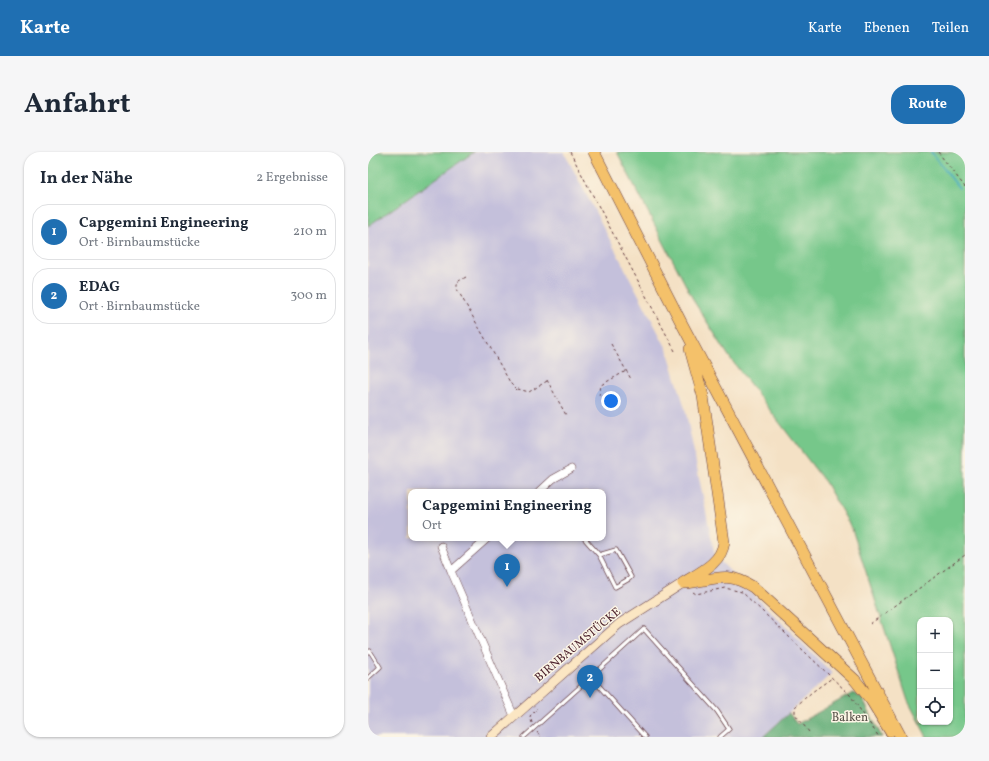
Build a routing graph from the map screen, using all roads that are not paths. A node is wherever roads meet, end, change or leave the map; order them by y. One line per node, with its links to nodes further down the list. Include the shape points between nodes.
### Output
1 (594, 152): 2 (main road)
2 (682, 324): 10 (main road, via 703,396 724,542 722,554); 20 (main road)
3 (571, 469): 4 (street, via 553,479)
4 (543, 489)
5 (485, 541): 9 (street)
6 (587, 541): 8 (lane)
7 (441, 546): 9 (street)
8 (599, 554): 8 (lane, via 615,587 631,577 616,550)
9 (451, 571): 14 (street)
10 (683, 584): 14 (street, BIRNBAUMSTÜCKE, via 619,624); 19 (main road, via 724,576 753,587 855,680)
11 (368, 652): 13 (lane, via 370,651 380,667)
12 (591, 677): 16 (lane); 17 (lane); 18 (lane, via 644,629 717,711 729,729)
13 (368, 678)
14 (514, 716): 15 (street, BIRNBAUMSTÜCKE)
15 (492, 737)
16 (524, 737)
17 (645, 737)
18 (720, 737)
19 (894, 737)
20 (901, 737)

